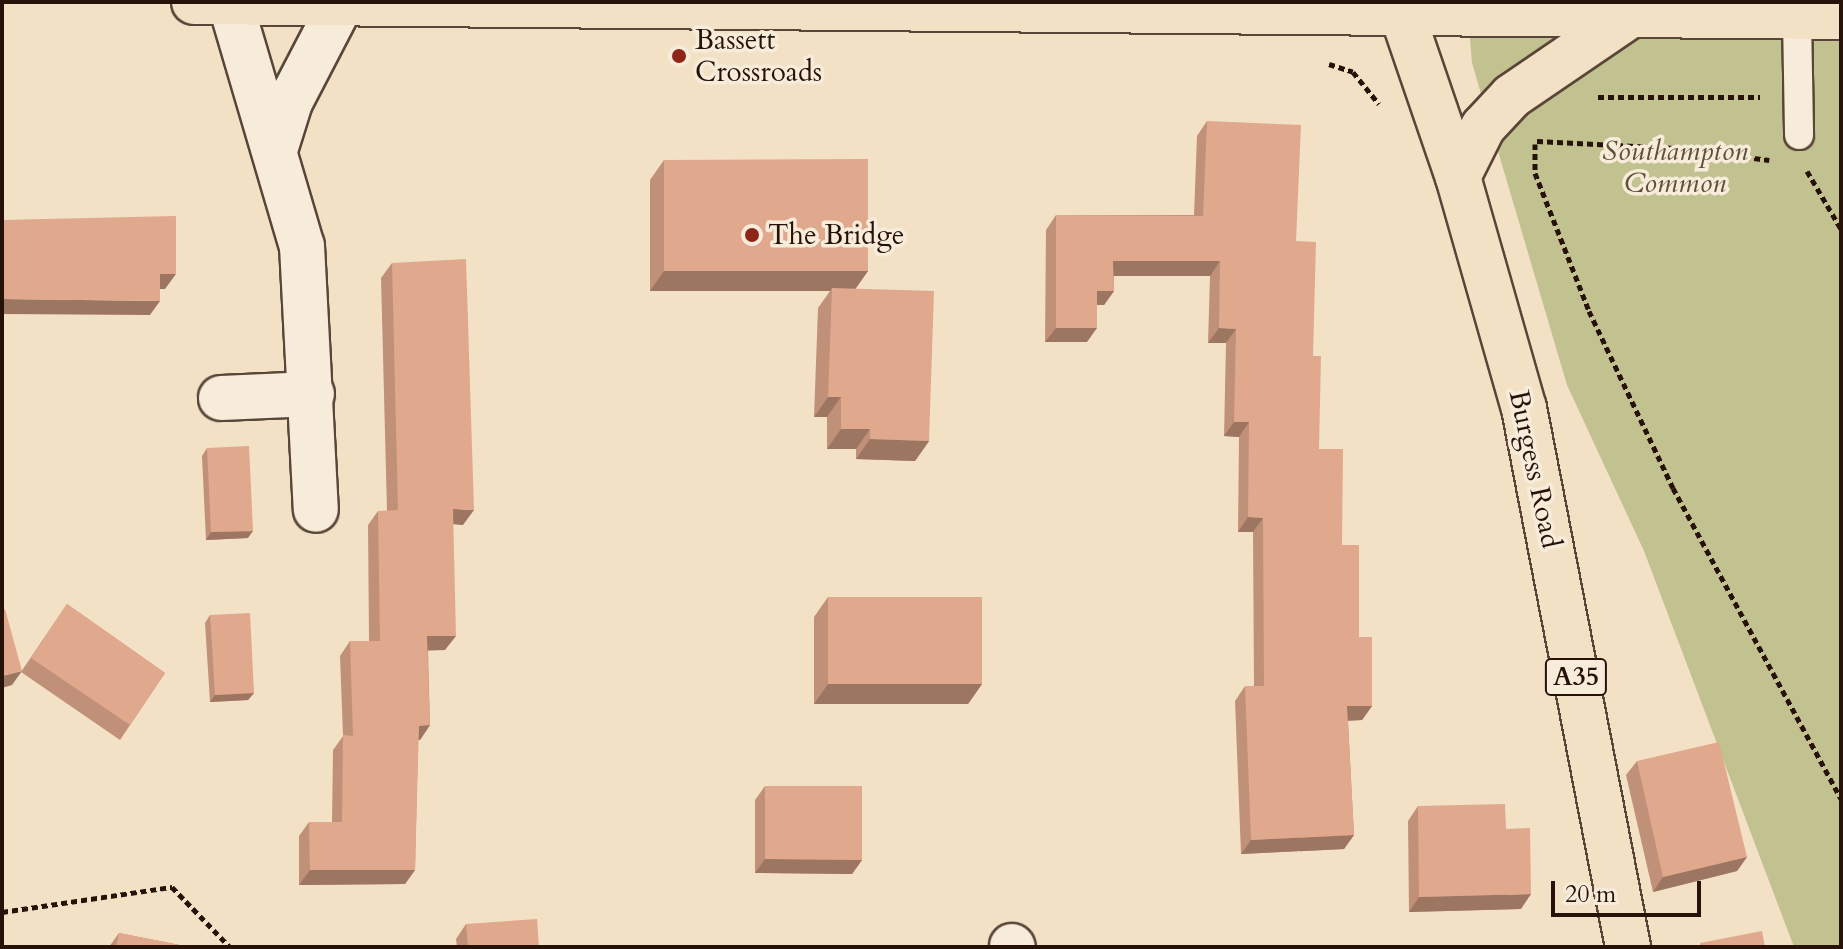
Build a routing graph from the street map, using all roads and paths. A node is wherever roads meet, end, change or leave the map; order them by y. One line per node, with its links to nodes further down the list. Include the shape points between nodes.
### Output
1 (194, 2): 2 (main road)
2 (230, 2): 3 (main road); 15 (street)
3 (341, 4): 4 (main road); 15 (street, via 290,102)
4 (1400, 8): 5 (main road); 17 (main road, Burgess Road / A35)
5 (1628, 17): 6 (main road); 17 (main road, via 1512,96 1483,127)
6 (1797, 17): 7 (main road); 10 (lane)
7 (1841, 17)
8 (1320, 64): 11 (path, via 1353,72 1382,108)
9 (1595, 97): 10 (path)
10 (1797, 97): 13 (lane)
11 (1390, 106)
12 (1535, 130): 14 (path)
13 (1799, 135): 16 (path)
14 (1535, 141): 16 (path, via 1675,148); 22 (path, via 1535,173 1589,311 1673,488)
15 (276, 147): 19 (street, via 302,246)
16 (1802, 164): 18 (path)
17 (1458, 177): 25 (main road, Burgess Road / A35, via 1524,408)
18 (1841, 229)
19 (312, 394): 20 (street); 21 (street)
20 (221, 398)
21 (316, 510)
22 (1841, 799)
23 (2, 912): 24 (path, via 172,887)
24 (230, 947)
25 (1628, 947)

